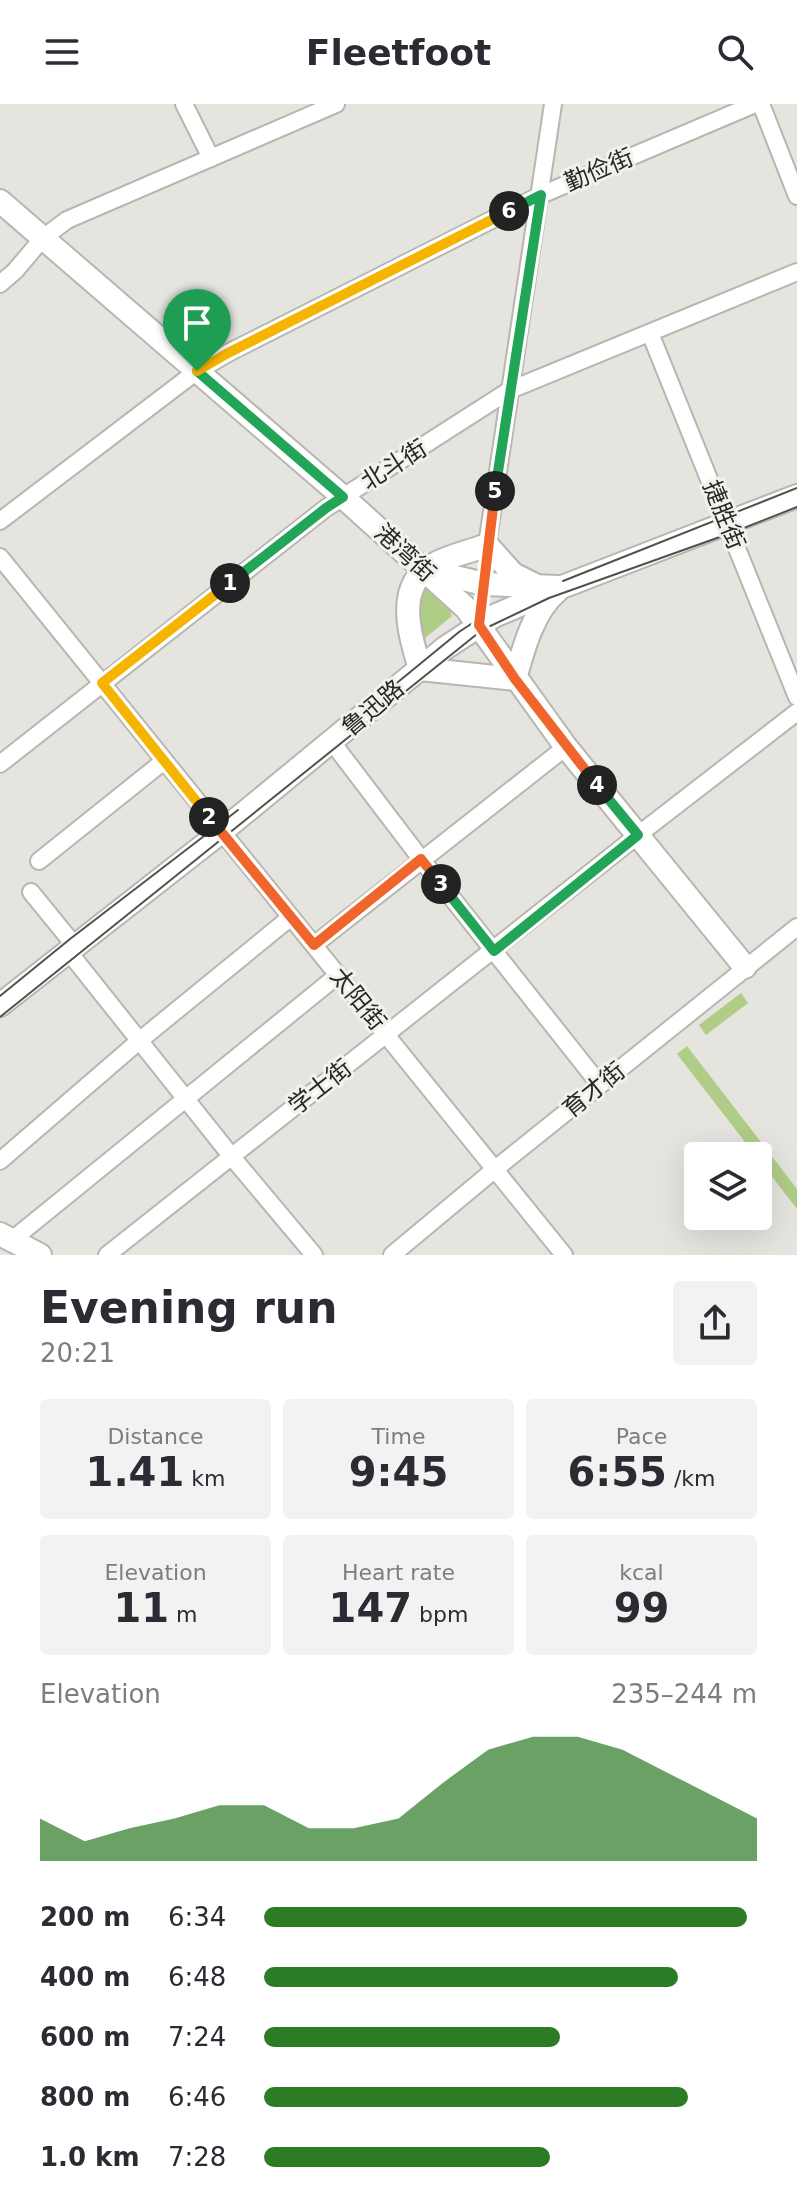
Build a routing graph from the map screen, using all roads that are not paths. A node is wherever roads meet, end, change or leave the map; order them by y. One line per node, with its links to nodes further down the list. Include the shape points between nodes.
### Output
1 (184, 104): 5 (street)
2 (336, 104): 5 (street)
3 (553, 104): 6 (street)
4 (758, 104): 6 (street, 勤俭街); 7 (street)
5 (211, 158): 9 (street, via 67,220)
6 (541, 195): 13 (street, 勤俭街); 14 (street)
7 (797, 196)
8 (0, 201): 9 (main road, 港湾街)
9 (43, 238): 11 (street); 13 (main road, 港湾街)
10 (797, 272): 12 (street, 北斗街)
11 (0, 284)
12 (650, 333): 14 (street, 北斗街); 18 (street, 捷胜街)
13 (197, 371): 16 (main road, 港湾街); 17 (street, 勤俭街)
14 (510, 390): 16 (street, 北斗街); 19 (street)
15 (797, 496): 18 (main road, 鲁迅路)
16 (343, 497): 21 (main road, 港湾街); 28 (street, 北斗街)
17 (0, 521)
18 (727, 524): 24 (main road, 鲁迅路); 29 (street, 捷胜街)
19 (487, 545): 21 (main road); 22 (main road); 23 (main road, via 513,574)
20 (0, 557): 28 (street, 太阳街)
21 (425, 570): 22 (main road); 25 (main road, 港湾街); 26 (main road, via 408,600 410,635)
22 (480, 583): 23 (main road); 25 (main road)
23 (538, 586): 24 (main road)
24 (562, 587): 25 (main road, 鲁迅路); 27 (main road, via 540,612)
25 (472, 617): 26 (main road, 鲁迅路); 27 (main road, 港湾街)
26 (420, 669): 27 (main road); 31 (main road, 鲁迅路)
27 (515, 679): 32 (main road, 港湾街)
28 (102, 683): 33 (street, 太阳街); 34 (street, 北斗街)
29 (797, 697)
30 (797, 712): 36 (street, 学士街)
31 (332, 742): 35 (main road, 鲁迅路); 37 (street)
32 (566, 747): 36 (main road, 港湾街); 37 (street)
33 (164, 761): 35 (street, 太阳街); 38 (street)
34 (0, 764)
35 (221, 832): 40 (street, 太阳街); 43 (main road, 鲁迅路)
36 (638, 835): 44 (street, 学士街); 45 (main road, 港湾街)
37 (421, 859): 42 (street); 44 (street)
38 (39, 861)
39 (31, 892): 43 (street)
40 (291, 917): 42 (street, 太阳街); 49 (street)
41 (797, 927): 45 (street, 育才街)
42 (314, 945): 46 (street, 太阳街)
43 (71, 949): 47 (main road, 鲁迅路); 49 (street)
44 (494, 951): 48 (street, 学士街); 50 (street)
45 (745, 967): 50 (street, 育才街)
46 (338, 975): 48 (street, 太阳街); 51 (street)
47 (0, 1005)
48 (387, 1035): 52 (street, 学士街); 54 (street, 太阳街)
49 (139, 1041): 51 (street); 53 (street)
50 (600, 1085): 54 (street, 育才街)
51 (186, 1099): 52 (street); 55 (street)
52 (232, 1157): 57 (street, 学士街); 58 (street)
53 (0, 1161)
54 (494, 1170): 59 (street, 育才街); 60 (street, 太阳街)
55 (6, 1237): 56 (main road)
56 (40, 1255)
57 (107, 1255)
58 (314, 1255)
59 (392, 1255)
60 (564, 1255)

